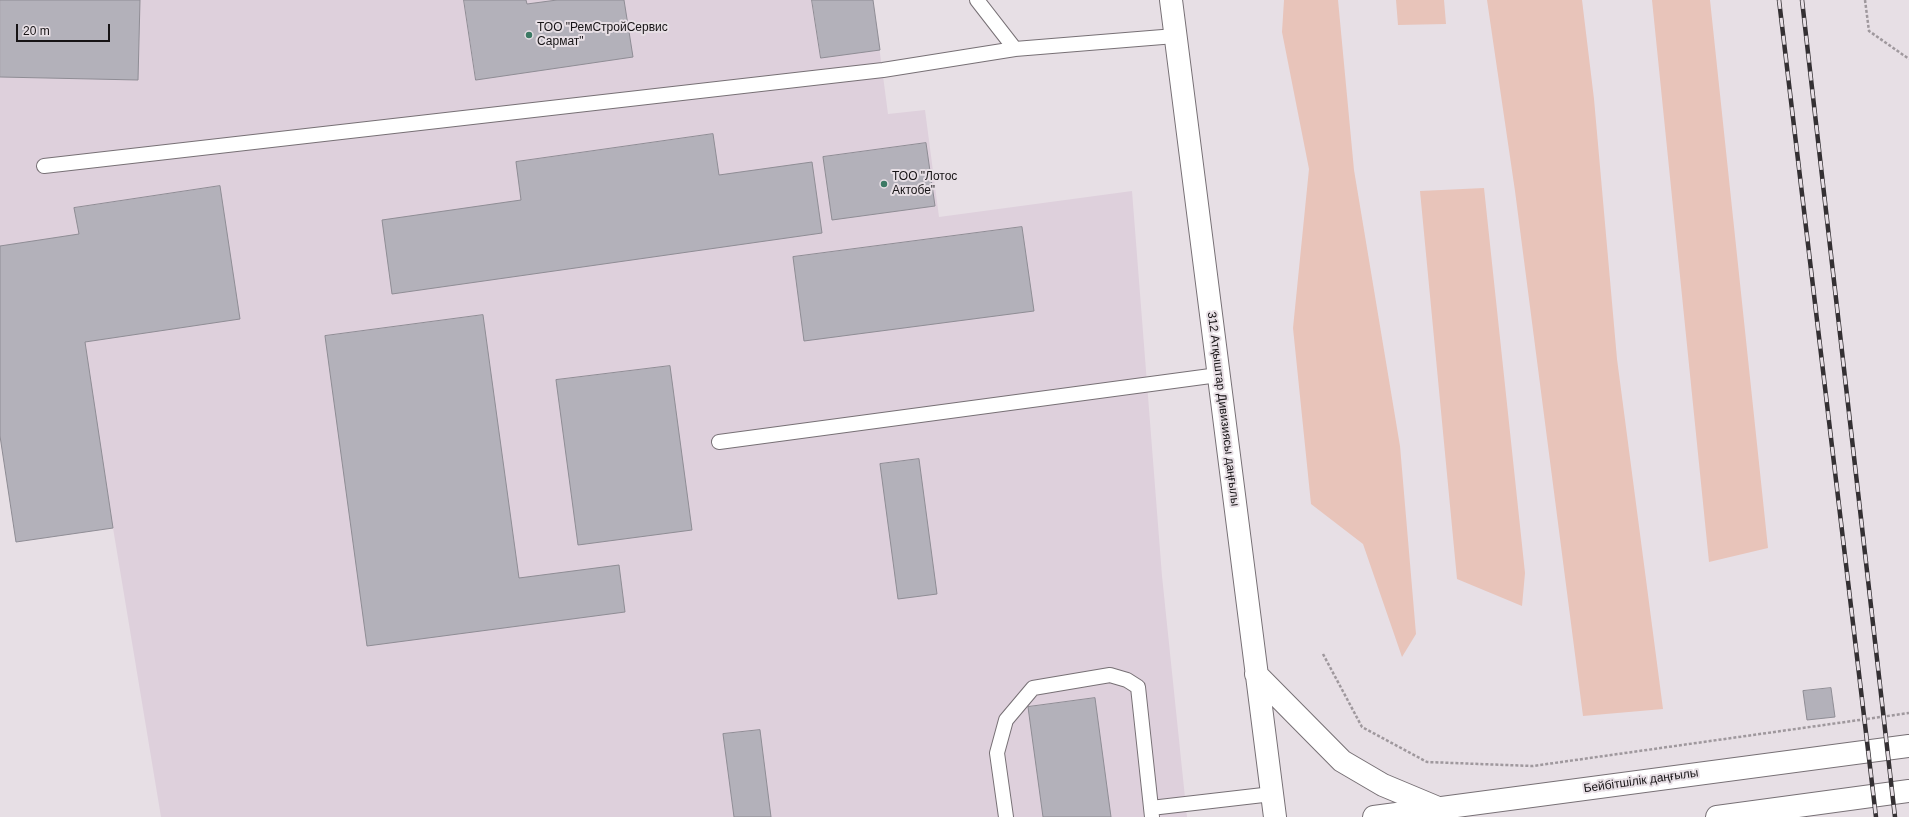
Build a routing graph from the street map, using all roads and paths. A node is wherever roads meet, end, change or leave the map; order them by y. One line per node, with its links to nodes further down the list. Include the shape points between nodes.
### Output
1 (977, 0): 5 (lane)
2 (1171, 0): 4 (main road, 312 Атқыштар Дивизиясы даңғылы)
3 (1865, 0): 6 (path, via 1869,31)
4 (1175, 36): 5 (lane); 8 (main road, 312 Атқыштар Дивизиясы даңғылы)
5 (1015, 49): 7 (lane, via 883,70)
6 (1909, 59)
7 (44, 166)
8 (1218, 375): 9 (lane); 11 (main road, 312 Атқыштар Дивизиясы даңғылы)
9 (719, 442)
10 (1323, 654): 12 (path, via 1362,727 1427,762 1533,766)
11 (1256, 674): 15 (main road, 312 Атқыштар Дивизиясы даңғылы); 16 (main road, via 1342,761 1383,785)
12 (1909, 713)
13 (1909, 746): 16 (main road, Бейбітшілік даңғылы)
14 (1909, 792): 21 (main road)
15 (1272, 794): 17 (lane); 19 (main road, 312 Атқыштар Дивизиясы даңғылы)
16 (1438, 808): 20 (main road, Бейбітшілік даңғылы)
17 (1152, 813): 18 (lane, via 1138,687 1127,680 1110,675 1032,688 1006,720 997,752)
18 (1006, 817)
19 (1275, 817)
20 (1374, 817)
21 (1717, 817)

